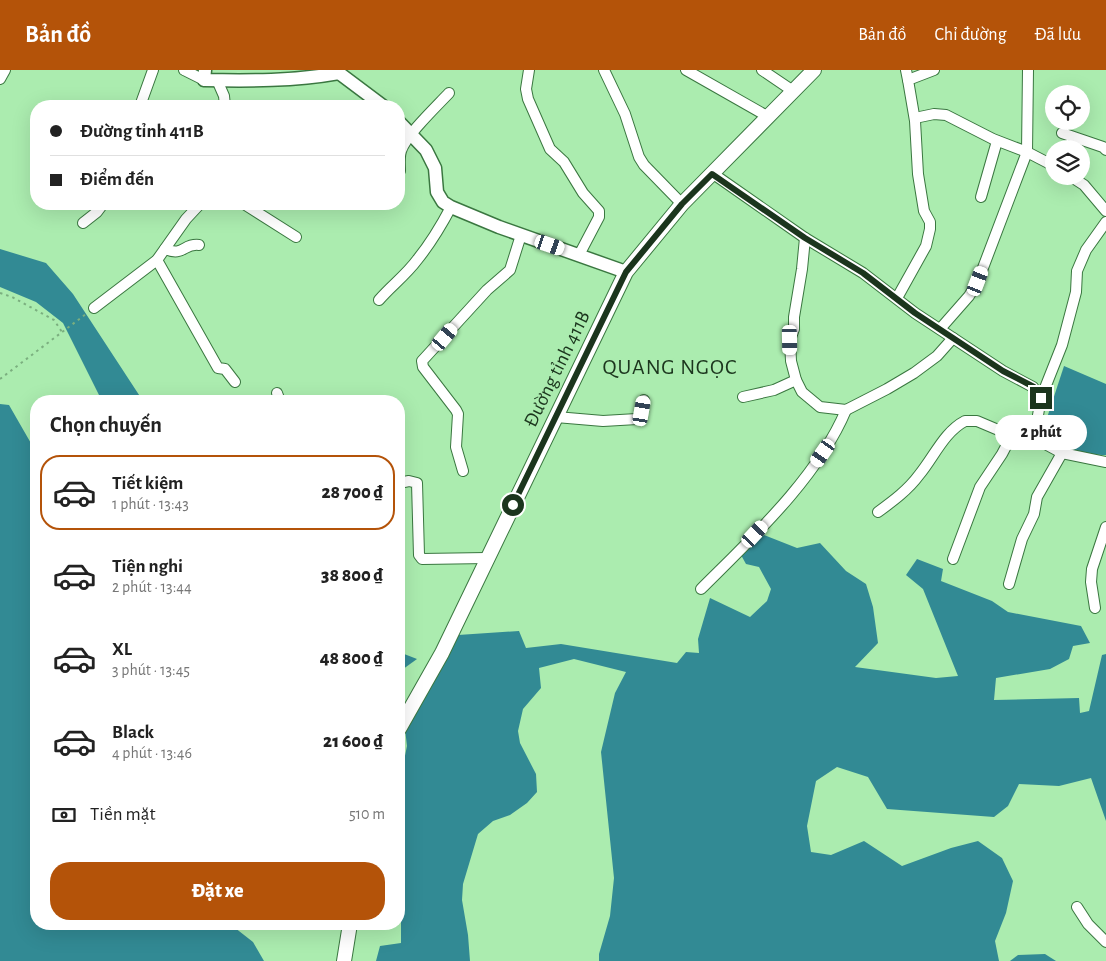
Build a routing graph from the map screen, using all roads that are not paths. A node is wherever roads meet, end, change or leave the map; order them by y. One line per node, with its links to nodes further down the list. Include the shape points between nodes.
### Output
1 (5, 70): 14 (street)
2 (152, 70): 18 (street)
3 (184, 70): 12 (street)
4 (529, 70): 47 (street, via 528,100 550,149 564,162 583,193 599,211)
5 (604, 70): 34 (street, via 625,114 639,157)
6 (686, 70): 21 (street)
7 (762, 70): 16 (street)
8 (814, 70): 16 (main road, Đường tỉnh 411B)
9 (934, 70): 13 (street)
10 (1028, 70): 29 (street)
11 (337, 72): 15 (street, via 306,79); 20 (street)
12 (204, 75): 15 (street)
13 (907, 75): 22 (street)
14 (0, 79)
15 (217, 80): 19 (street)
16 (793, 91): 21 (main road, Đường tỉnh 411B)
17 (449, 93): 25 (street)
18 (142, 100)
19 (224, 100)
20 (375, 100)
21 (767, 116): 31 (main road, Đường tỉnh 411B)
22 (915, 118): 26 (street, via 946,114); 50 (street, via 918,174 930,229 926,246)
23 (405, 128): 25 (street)
24 (1062, 133): 28 (street)
25 (412, 134): 27 (street); 35 (street, via 426,150 435,168 437,192)
26 (997, 141): 29 (street); 33 (street)
27 (405, 144)
28 (1106, 150)
29 (1027, 152): 30 (street); 53 (street, via 978,281)
30 (1045, 161)
31 (712, 174): 34 (main road, Đường tỉnh 411B); 44 (street)
32 (1084, 185): 39 (street)
33 (981, 197)
34 (682, 204): 49 (main road, Đường tỉnh 411B)
35 (451, 207): 42 (street); 51 (street, via 416,262)
36 (98, 210): 41 (street)
37 (194, 210): 46 (street)
38 (253, 210): 43 (street)
39 (1106, 212)
40 (1106, 222): 58 (street, via 1086,250 1077,271 1076,292 1062,345)
41 (83, 223)
42 (521, 235): 47 (street); 66 (street, via 510,270 487,290 422,361 423,367 458,414 456,447)
43 (296, 237)
44 (805, 238): 50 (street); 55 (street, via 790,340)
45 (199, 245): 46 (street, via 173,253)
46 (165, 249): 48 (street)
47 (579, 255): 49 (street)
48 (157, 260): 52 (street); 56 (street, via 218,368 225,369)
49 (626, 272): 61 (main road, Đường tỉnh 411B)
50 (897, 298): 53 (street)
51 (379, 300)
52 (94, 308)
53 (940, 329): 54 (street)
54 (953, 338): 58 (street, via 1034,387); 60 (street, via 937,356 914,373)
55 (796, 380): 57 (street, via 771,391); 60 (street, via 802,392 820,407)
56 (235, 382)
57 (744, 397)
58 (1041, 398): 63 (street)
59 (644, 400): 61 (street, via 637,419 603,421)
60 (846, 410): 73 (street, via 834,437 812,469)
61 (556, 417): 70 (main road, Đường tỉnh 411B)
62 (1013, 433): 63 (street, via 1025,433); 68 (street, via 970,420 960,424 919,476); 71 (street, via 980,487)
63 (1034, 438): 64 (street)
64 (1062, 453): 65 (street); 72 (street, via 1037,497)
65 (1106, 462)
66 (463, 471)
67 (405, 482): 70 (street, via 417,483 419,555 422,559)
68 (878, 512)
69 (1106, 527): 74 (street, via 1092,569)
70 (487, 558): 75 (main road, Đường tỉnh 411B, via 442,653)
71 (953, 559)
72 (1009, 584)
73 (701, 589)
74 (1095, 608)
75 (405, 718)
76 (1077, 908): 78 (street)
77 (349, 930): 79 (main road)
78 (1106, 942)
79 (344, 961)

